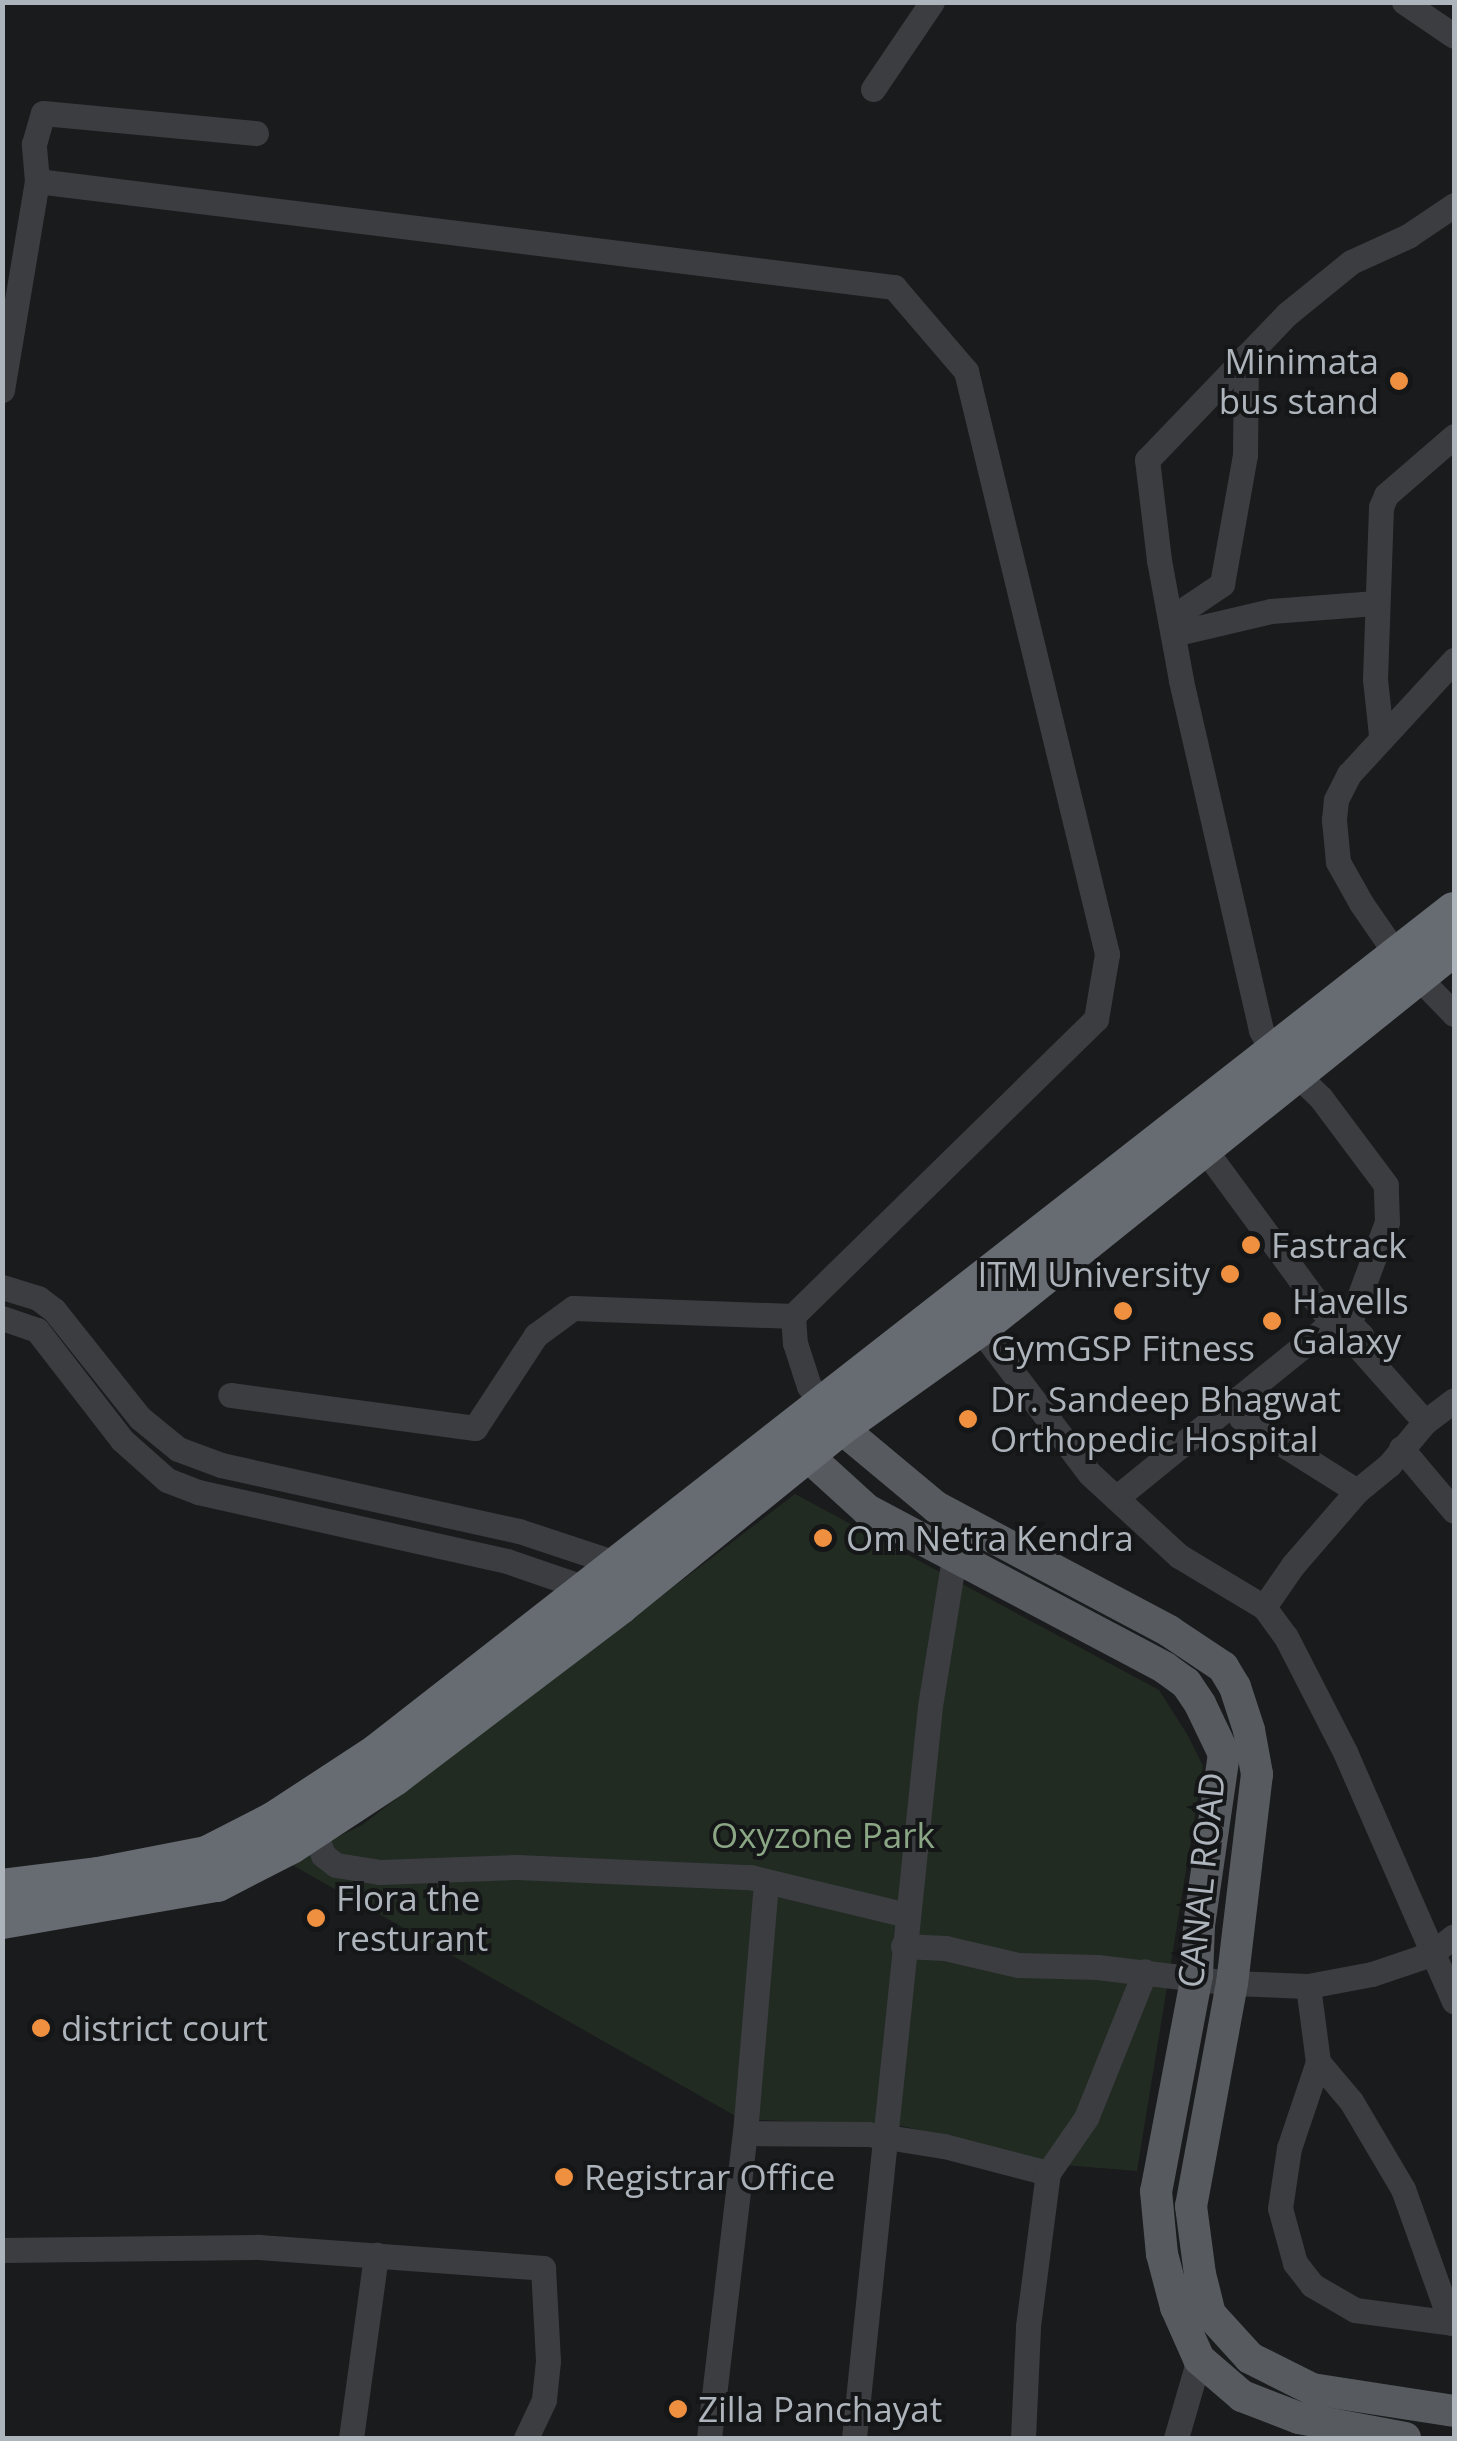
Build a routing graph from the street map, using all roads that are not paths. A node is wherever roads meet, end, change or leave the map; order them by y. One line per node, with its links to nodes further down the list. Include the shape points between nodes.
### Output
1 (932, 2): 4 (street)
2 (1404, 2): 3 (street)
3 (1454, 36)
4 (872, 89)
5 (256, 133): 6 (street, via 42,113 34,144)
6 (37, 182): 9 (street); 22 (street, via 894,286 966,371 1107,954 1096,1020)
7 (1454, 205): 8 (street, via 1351,262)
8 (1246, 356): 12 (street, via 1245,455 1222,584); 12 (street, via 1148,460)
9 (2, 390)
10 (1454, 436): 11 (street, via 1386,495 1378,519)
11 (1376, 603): 12 (street); 14 (street)
12 (1171, 626): 19 (street, via 1255,1008)
13 (1454, 660): 14 (street)
14 (1381, 735): 17 (street, via 1336,800 1335,840 1338,862)
15 (1454, 910): 17 (highway)
16 (1454, 947): 17 (highway)
17 (1406, 965): 18 (street); 19 (highway)
18 (1454, 1014)
19 (1283, 1062): 20 (highway); 27 (highway); 29 (street, via 1332,1111 1386,1184 1387,1222 1350,1324 1361,1335 1353,1341)
20 (1202, 1146): 24 (highway); 33 (street, via 1329,1325)
21 (2, 1286): 36 (street, via 54,1310 140,1418 178,1449 519,1531)
22 (793, 1316): 25 (street, via 572,1308 536,1335 475,1428); 27 (street, via 809,1386)
23 (2, 1318): 37 (street, via 37,1330 122,1440 167,1480 507,1561)
24 (979, 1328): 27 (highway); 33 (street, via 1068,1447)
25 (230, 1395)
26 (1454, 1400): 29 (street)
27 (831, 1415): 30 (highway); 49 (main road, CANAL ROAD, via 936,1507 1224,1666 1236,1687 1257,1774)
28 (1241, 1418): 32 (street)
29 (1425, 1422): 31 (street)
30 (794, 1444): 35 (main road, CANAL ROAD, via 867,1510); 36 (highway)
31 (1401, 1448): 32 (street); 34 (street)
32 (1357, 1490): 38 (street)
33 (1116, 1498): 38 (street, via 1180,1556)
34 (1454, 1511)
35 (954, 1558): 42 (street); 48 (main road, CANAL ROAD, via 1165,1668 1200,1704 1224,1754)
36 (635, 1572): 37 (highway)
37 (606, 1597): 39 (highway, via 441,1706)
38 (1264, 1607): 46 (street, via 1306,1671)
39 (303, 1820): 40 (street, via 336,1865 380,1872 637,1869); 41 (highway, via 207,1855); 43 (highway, via 217,1884)
40 (766, 1881): 42 (street); 53 (street)
41 (2, 1888)
42 (907, 1916): 45 (street)
43 (2, 1920)
44 (1454, 1936): 46 (street)
45 (903, 1946): 47 (street, via 1018,1964); 54 (street)
46 (1432, 1954): 50 (street); 51 (street)
47 (1145, 1971): 48 (street); 55 (street, via 1086,2118)
48 (1197, 1975): 49 (street); 59 (main road, CANAL ROAD, via 1156,2191 1162,2254)
49 (1232, 1982): 50 (street); 60 (main road, CANAL ROAD, via 1191,2206 1210,2314 1250,2358 1312,2389)
50 (1308, 1986): 52 (street)
51 (1454, 2001)
52 (1318, 2062): 58 (street, via 1351,2101 1403,2190); 58 (street, via 1282,2181 1280,2208 1295,2263 1312,2285 1355,2310)
53 (745, 2132): 54 (street); 63 (street)
54 (888, 2137): 55 (street); 64 (street)
55 (1048, 2173): 65 (street, via 1028,2326)
56 (2, 2250): 57 (street, via 258,2248)
57 (376, 2255): 61 (street); 62 (street, via 543,2268 548,2360 544,2400)
58 (1453, 2323)
59 (1198, 2359): 66 (street); 67 (main road, CANAL ROAD, via 1242,2396 1284,2412)
60 (1454, 2411)
61 (351, 2438)
62 (526, 2438)
63 (710, 2438)
64 (854, 2438)
65 (1023, 2438)
66 (1176, 2438)
67 (1405, 2438)

